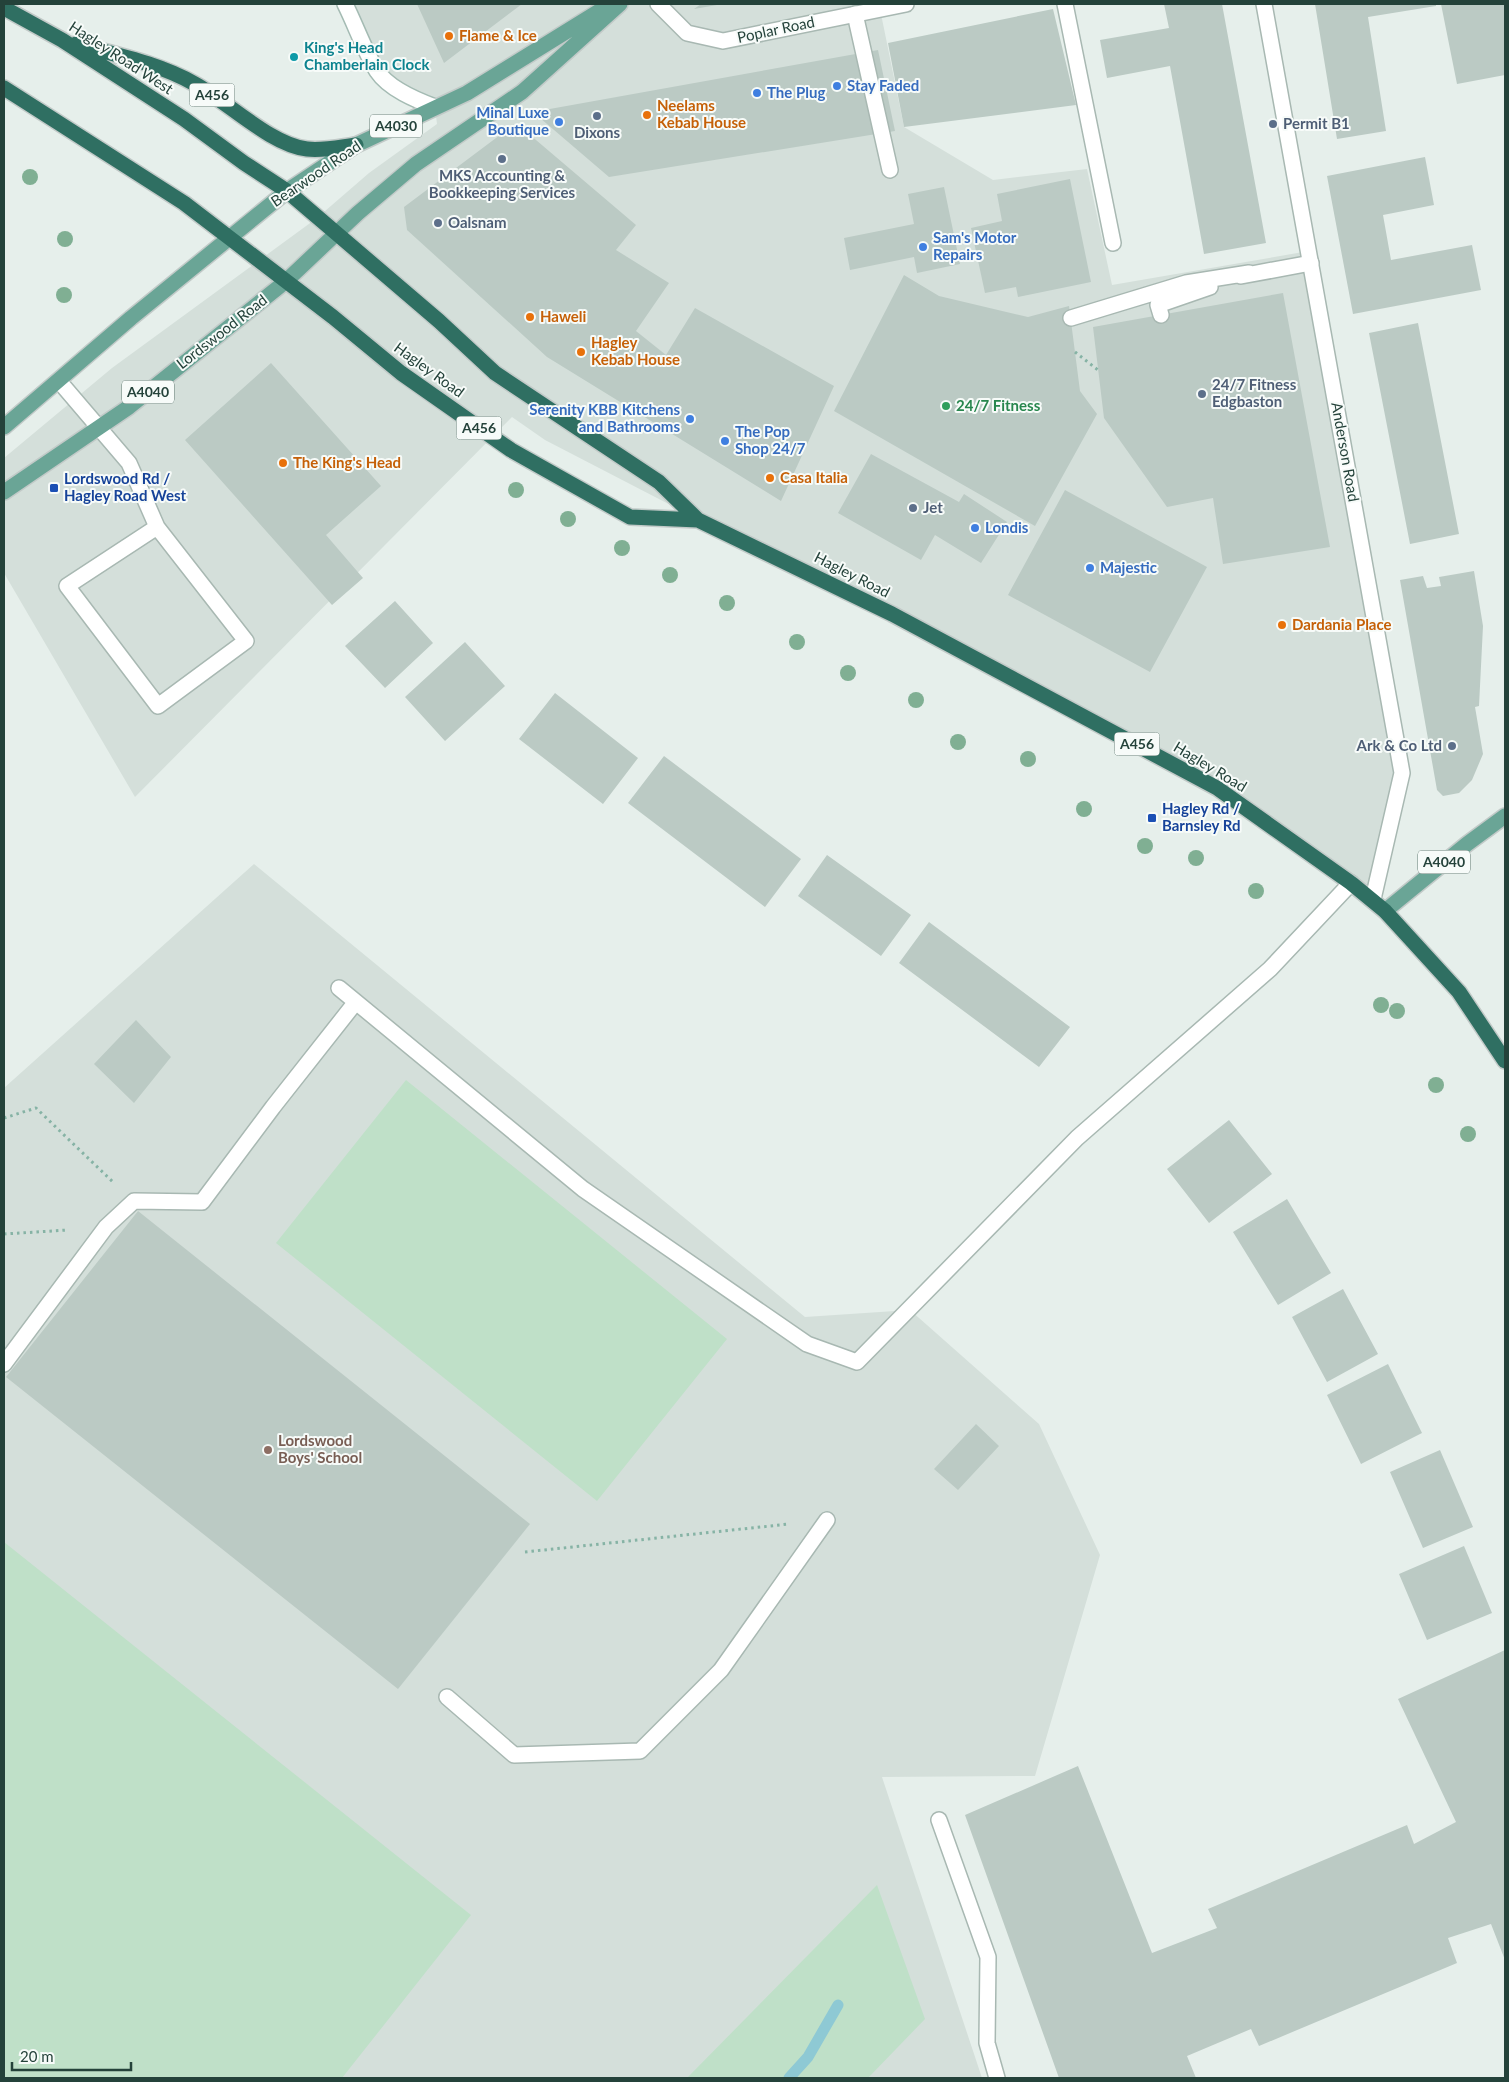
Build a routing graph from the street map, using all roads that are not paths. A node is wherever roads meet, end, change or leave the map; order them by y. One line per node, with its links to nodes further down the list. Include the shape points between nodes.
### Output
1 (345, 4): 12 (street, via 378,72 397,89)
2 (612, 4): 12 (main road, Bearwood Road / A4030, via 467,93)
3 (620, 4): 16 (main road, A4030, via 522,92 416,164)
4 (658, 4): 9 (street, Poplar Road, via 687,33 722,41)
5 (906, 4): 9 (street, Poplar Road)
6 (1065, 4): 18 (street)
7 (1264, 4): 19 (street, Anderson Road)
8 (4, 8): 10 (highway, Hagley Road West / A456)
9 (855, 14): 14 (street)
10 (62, 40): 13 (highway, A456, via 153,65 195,84 282,142 306,150); 15 (highway, Hagley Road West / A456)
11 (4, 88): 17 (highway, A456, via 176,198)
12 (435, 107): 13 (main road, Bearwood Road / A4030)
13 (356, 145): 15 (main road, Bearwood Road / A4030)
14 (890, 170)
15 (287, 191): 16 (highway, Hagley Road West / A456); 17 (main road, Bearwood Road / A4030)
16 (336, 233): 21 (main road, Lordswood Road / A4040); 28 (highway, Hagley Road / A456, via 495,373 659,482)
17 (228, 238): 21 (highway, A456); 24 (main road)
18 (1113, 243)
19 (1311, 263): 20 (street); 32 (street, Anderson Road, via 1402,773)
20 (1249, 273): 22 (street, via 1158,305); 23 (street, via 1186,284)
21 (285, 282): 26 (main road, Lordswood Road / A4040); 28 (highway, Hagley Road / A456, via 401,374 511,450 630,517)
22 (1161, 314)
23 (1071, 318)
24 (59, 381): 25 (main road); 26 (street)
25 (4, 427)
26 (99, 428): 27 (main road, Lordswood Road / A4040); 29 (street, via 129,463)
27 (4, 492)
28 (698, 520): 31 (highway, Hagley Road / A456, via 900,619 1217,788)
29 (157, 527): 29 (street, via 246,641 158,706 67,586)
30 (1505, 816): 33 (main road, A4040)
31 (1351, 883): 32 (highway, Hagley Road / A456); 35 (street, via 1270,969 1077,1138 857,1362 807,1344 583,1189)
32 (1373, 899): 33 (highway, Hagley Road / A456)
33 (1385, 911): 36 (highway, Hagley Road / A456, via 1458,992)
34 (339, 988): 35 (street)
35 (355, 1003): 37 (street, via 202,1202 134,1201 106,1227)
36 (1505, 1061)
37 (4, 1364)
38 (827, 1520): 39 (street, via 720,1670 640,1751 514,1755)
39 (447, 1697)
40 (940, 1820): 41 (street, via 988,1957 988,2043)
41 (997, 2078)

